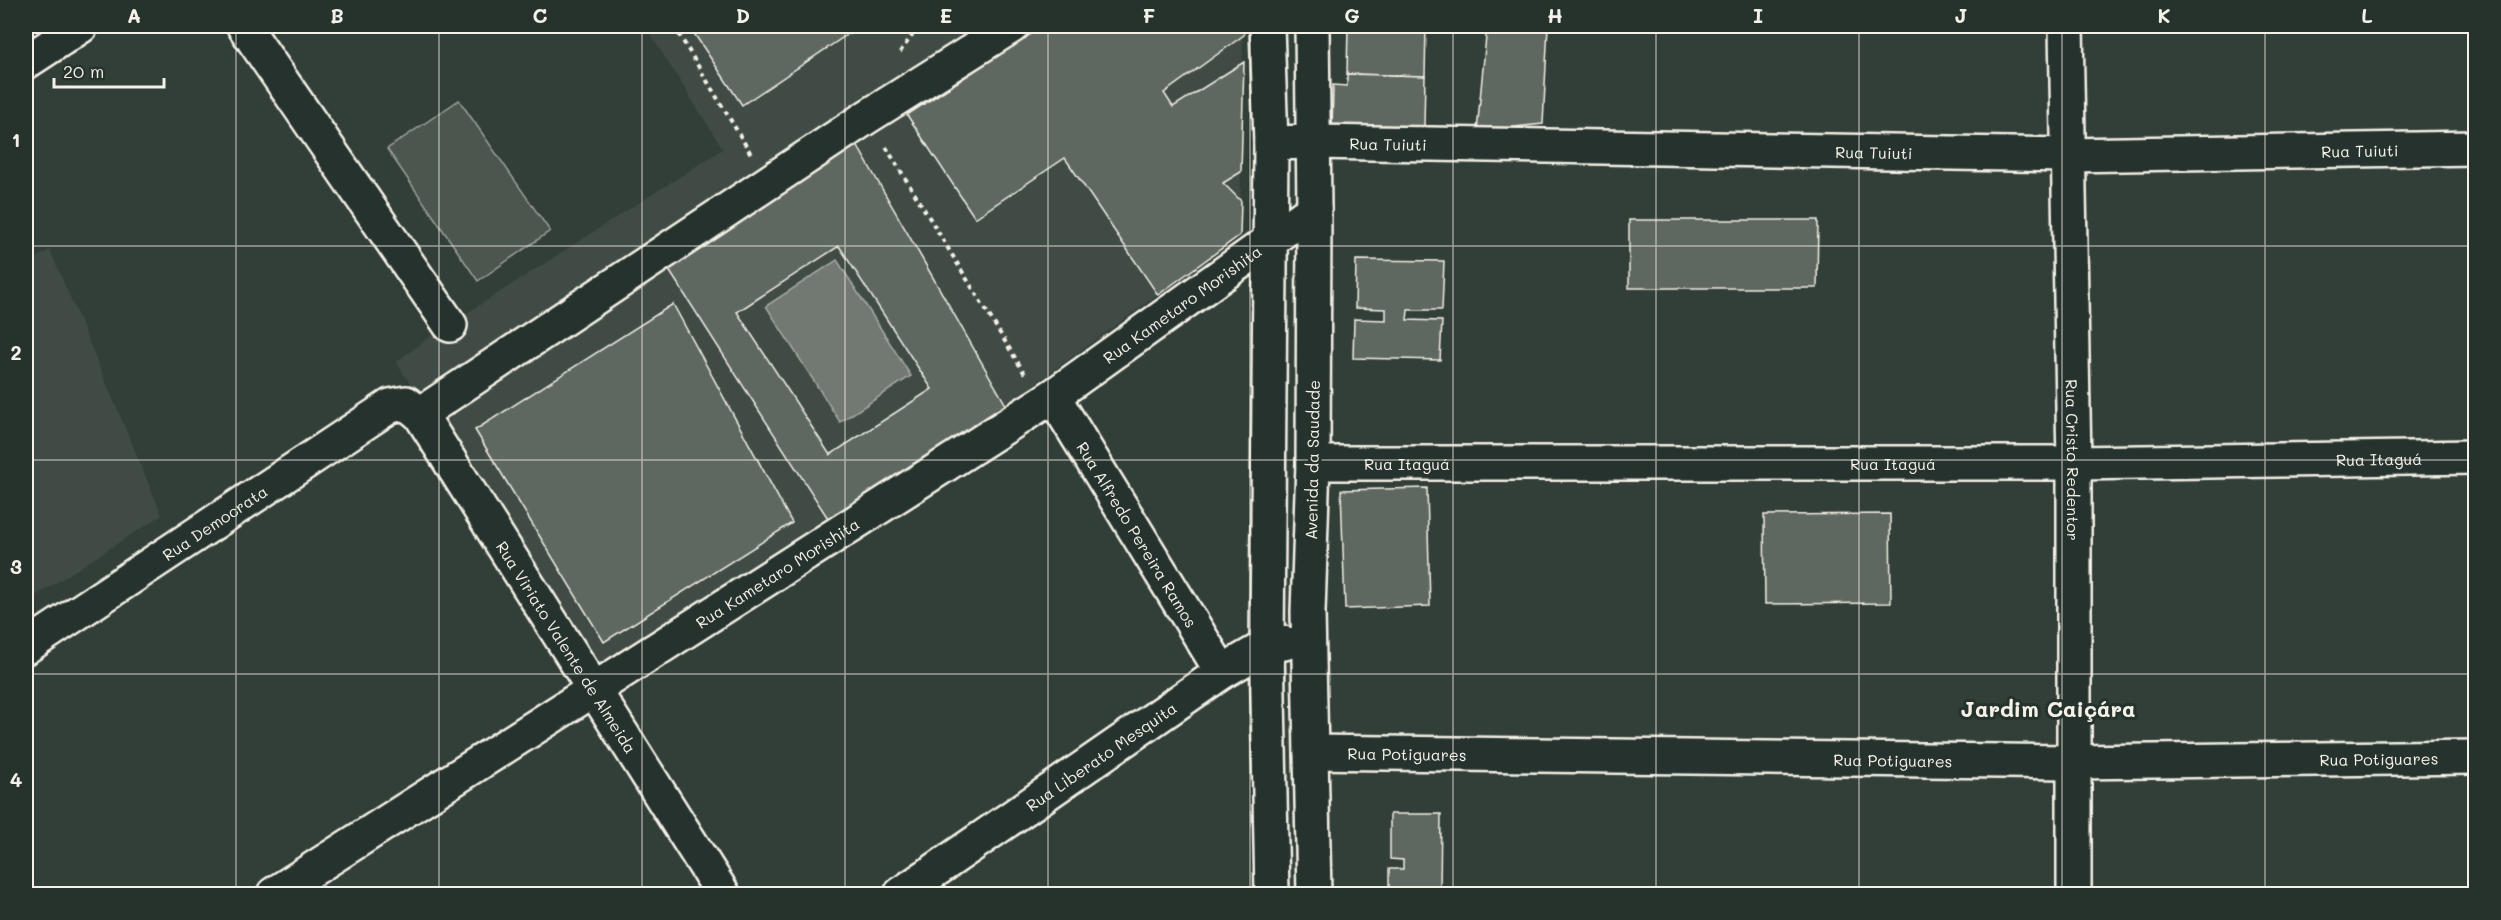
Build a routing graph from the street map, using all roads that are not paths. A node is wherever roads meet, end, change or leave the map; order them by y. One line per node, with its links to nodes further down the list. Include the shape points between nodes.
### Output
1 (81, 26): 7 (street)
2 (244, 26): 14 (street)
3 (1012, 26): 16 (street, Rua Democrata)
4 (1268, 26): 9 (street)
5 (1312, 26): 8 (street, Avenida da Saudade)
6 (2066, 26): 11 (street, Rua Cristo Redentor)
7 (26, 62)
8 (1313, 142): 9 (street, Rua Tuiuti); 11 (street, Rua Tuiuti); 12 (street, Avenida da Saudade)
9 (1271, 143): 13 (street)
10 (2475, 148): 11 (street, Rua Tuiuti)
11 (2067, 155): 18 (street, Rua Cristo Redentor)
12 (1314, 209): 13 (street, Rua Kametaro Morishita); 19 (street, Avenida da Saudade)
13 (1272, 240): 15 (street, Rua Kametaro Morishita); 21 (street)
14 (450, 325)
15 (1048, 399): 23 (street, Rua Alfredo Pereira Ramos); 24 (street, Rua Kametaro Morishita)
16 (413, 409): 22 (street, Rua Democrata, via 390,406); 24 (street, Rua Viriato Valente de Almeida)
17 (2475, 457): 18 (street, Rua Itaguá)
18 (2074, 462): 19 (street, Rua Itaguá); 27 (street, Rua Cristo Redentor)
19 (1313, 463): 20 (street, Avenida da Saudade)
20 (1309, 638): 21 (street, Rua Liberato Mesquita); 25 (street, Avenida da Saudade)
21 (1267, 646): 23 (street, Rua Liberato Mesquita); 31 (street)
22 (26, 647)
23 (1222, 672): 30 (street, Rua Liberato Mesquita)
24 (592, 689): 28 (street, Rua Kametaro Morishita); 29 (street, Rua Viriato Valente de Almeida)
25 (1311, 752): 27 (street, Rua Potiguares); 32 (street, Avenida da Saudade)
26 (2475, 757): 27 (street, Rua Potiguares)
27 (2072, 762): 33 (street, Rua Cristo Redentor)
28 (274, 894)
29 (723, 894)
30 (901, 894)
31 (1272, 894)
32 (1314, 894)
33 (2074, 894)

